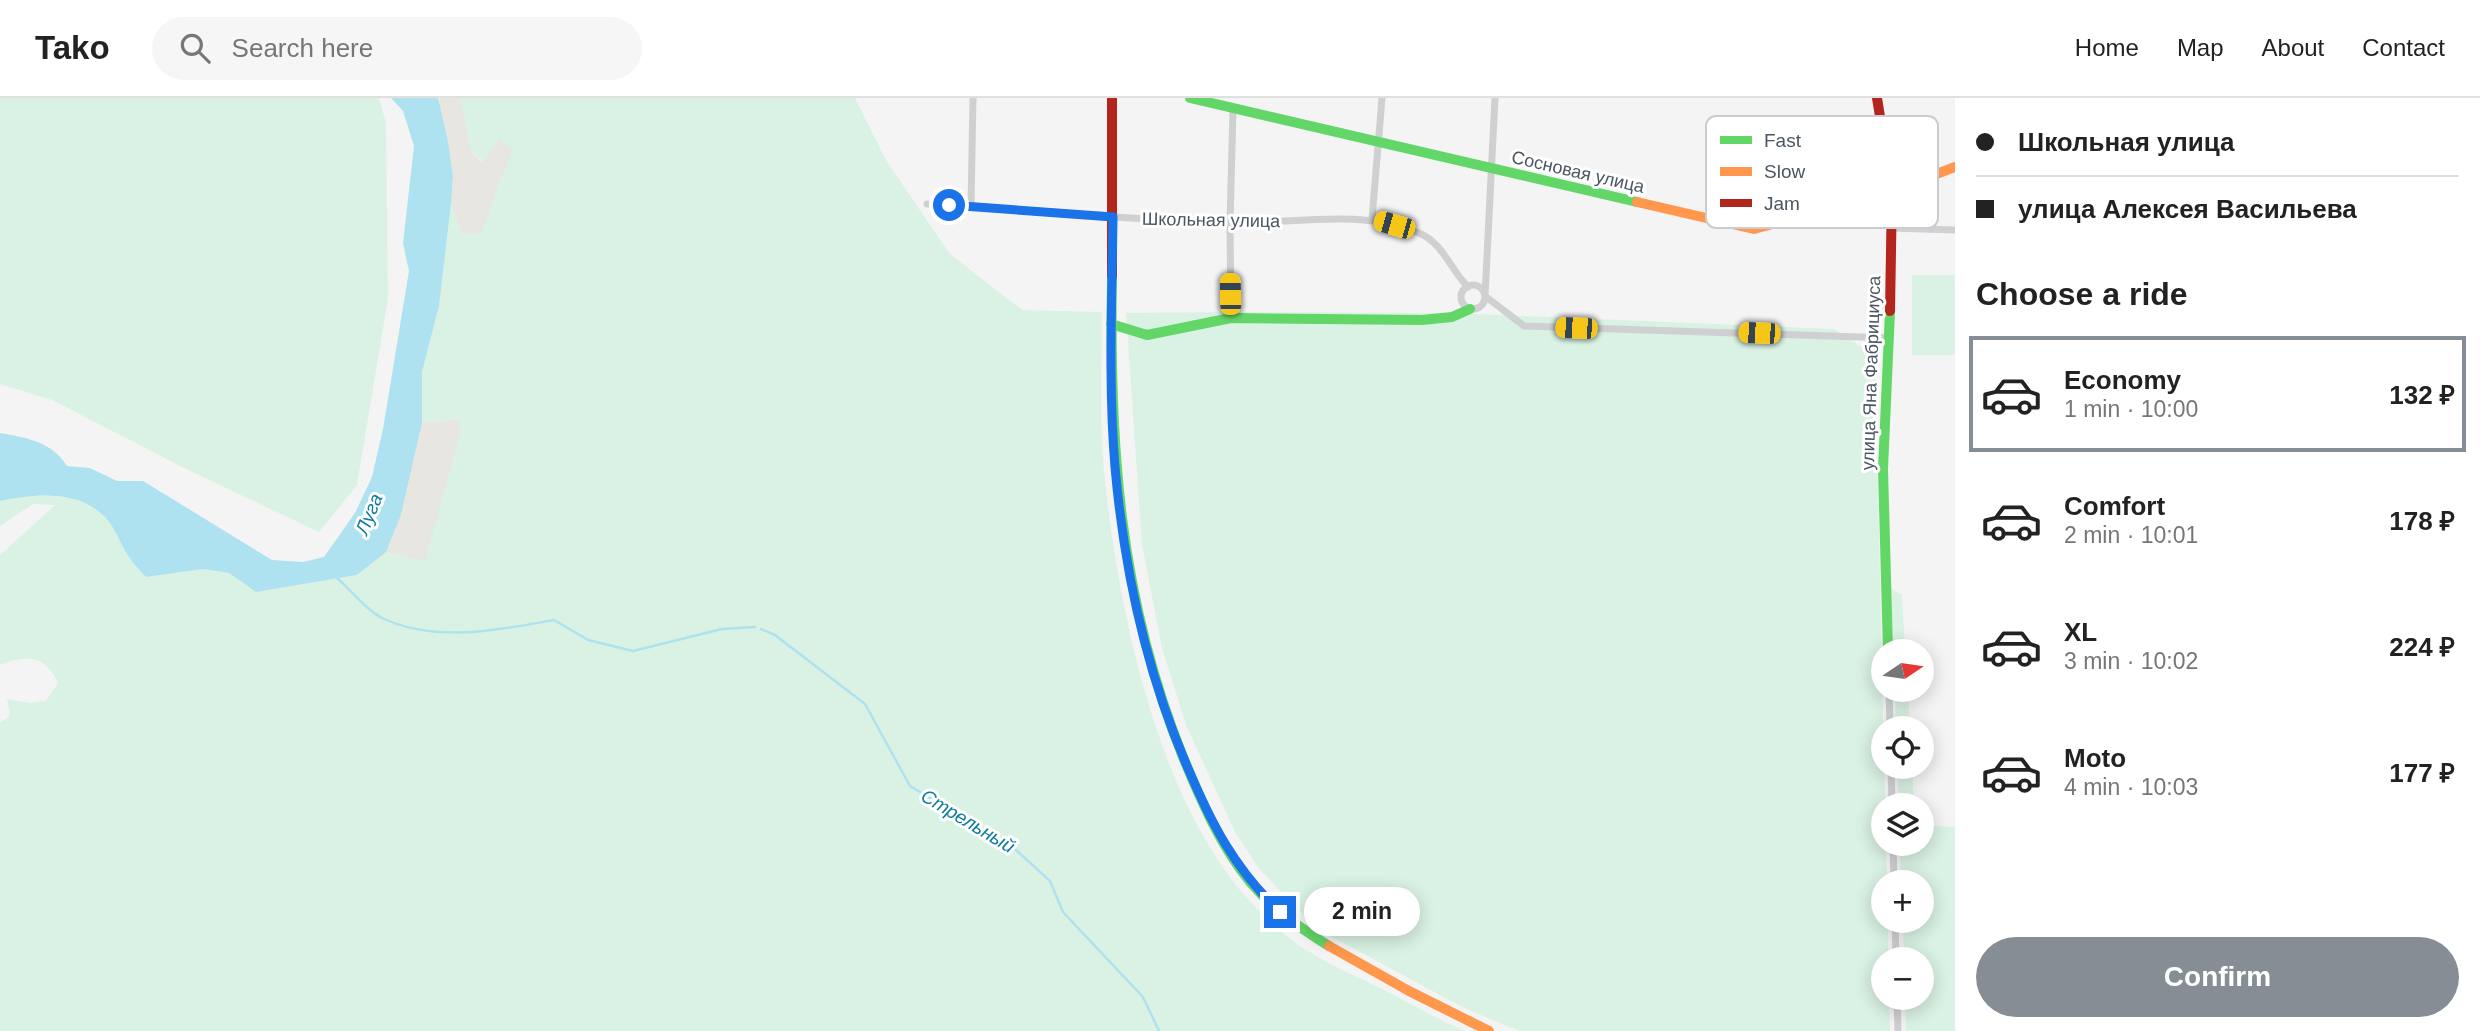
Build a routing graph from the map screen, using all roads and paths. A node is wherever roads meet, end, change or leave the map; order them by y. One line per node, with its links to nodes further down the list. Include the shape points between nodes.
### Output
1 (973, 98): 14 (street)
2 (1111, 98): 15 (street)
3 (1189, 98): 7 (street, Сосновая улица)
4 (1382, 98): 9 (street)
5 (1495, 98): 11 (street)
6 (1877, 98): 8 (street, улица Яна Фабрициуса)
7 (1233, 109): 9 (street, Сосновая улица); 18 (street)
8 (1880, 116)
9 (1378, 141): 11 (street, Сосновая улица); 17 (street)
10 (1955, 167): 12 (street, Сосновая улица)
11 (1493, 169): 16 (street, Сосновая улица); 22 (street)
12 (1938, 173)
13 (927, 204): 14 (street, Школьная улица)
14 (971, 206): 15 (street, Школьная улица)
15 (1113, 217): 18 (street, Школьная улица); 25 (street)
16 (1706, 218)
17 (1372, 219): 18 (street, Школьная улица); 21 (street, Школьная улица, via 1431,239)
18 (1230, 223): 24 (street)
19 (1890, 228): 20 (street); 26 (street, улица Яна Фабрициуса)
20 (1955, 230)
21 (1468, 287): 22 (street, via 1479,287); 23 (street, via 1462,297)
22 (1485, 296): 23 (street, via 1481,306); 26 (street, via 1524,326)
23 (1470, 309): 24 (street, via 1452,317 1422,320)
24 (1231, 318): 25 (street, via 1147,335)
25 (1111, 324): 29 (street, via 1115,466 1132,587 1157,690 1222,841 1262,895 1300,928 1406,990)
26 (1890, 338): 27 (street, улица Яна Фабрициуса, via 1883,469)
27 (1888, 639)
28 (1897, 1010): 30 (street)
29 (1489, 1031)
30 (1898, 1031)

